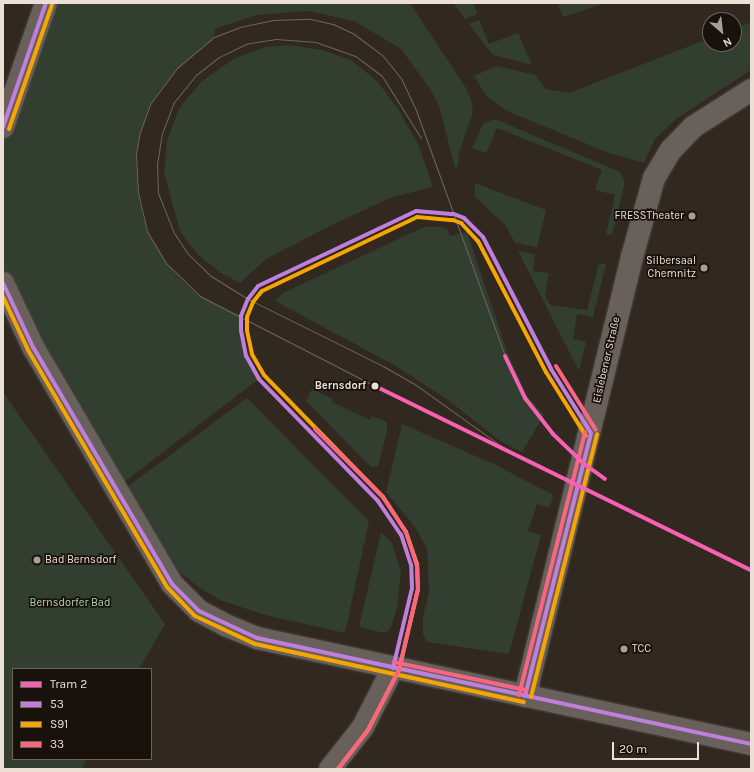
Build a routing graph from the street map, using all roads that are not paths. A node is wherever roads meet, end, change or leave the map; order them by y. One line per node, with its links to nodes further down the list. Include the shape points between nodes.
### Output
1 (46, 3): 3 (street)
2 (751, 90): 6 (street, Eislebener Straße, via 693,127 671,150 654,178 632,257)
3 (3, 127)
4 (3, 283): 5 (street, via 33,347 172,584 200,610 245,633)
5 (393, 668): 6 (street); 8 (street, via 363,727)
6 (525, 696): 7 (street)
7 (751, 744)
8 (330, 769)

